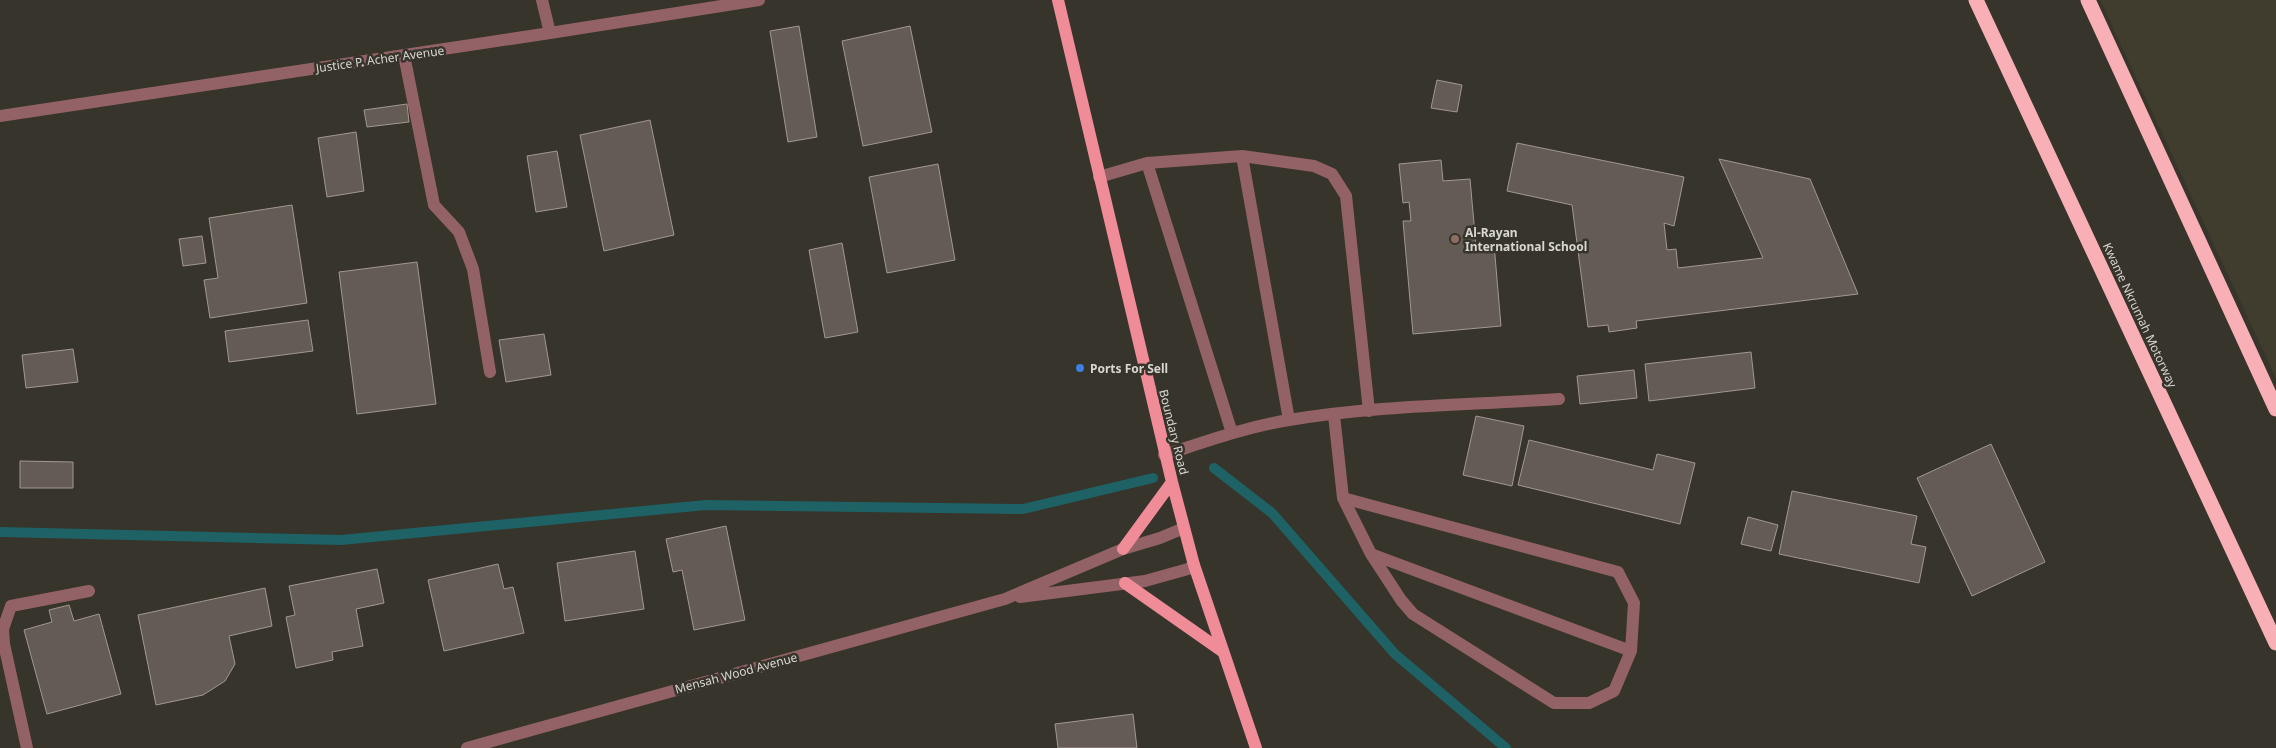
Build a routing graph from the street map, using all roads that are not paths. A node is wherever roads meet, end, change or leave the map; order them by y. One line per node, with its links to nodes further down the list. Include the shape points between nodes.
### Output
1 (542, 0): 6 (street)
2 (759, 0): 6 (street, Justice P. Acher Avenue)
3 (1058, 0): 11 (main road, Boundary Road)
4 (1976, 0): 29 (highway, Kwame Nkrumah Motorway)
5 (2088, 0): 14 (highway)
6 (550, 34): 7 (street, Justice P. Acher Avenue)
7 (404, 55): 8 (street, Justice P. Acher Avenue); 12 (street, via 434,205 459,232 473,269)
8 (0, 116)
9 (1242, 156): 10 (street); 15 (street, via 1314,166 1332,174 1346,196); 17 (street)
10 (1147, 163): 11 (street); 18 (street)
11 (1099, 177): 19 (main road, Boundary Road)
12 (490, 372)
13 (1559, 399): 15 (street)
14 (2276, 409)
15 (1369, 411): 16 (street)
16 (1334, 415): 17 (street); 21 (street)
17 (1289, 420): 18 (street)
18 (1232, 433): 19 (street)
19 (1164, 455): 20 (main road, Boundary Road)
20 (1172, 482): 22 (main road, Boundary Road); 23 (main road)
21 (1344, 498): 24 (street); 31 (street, via 1618,572 1634,603)
22 (1184, 528): 23 (street, Mensah Wood Avenue); 25 (main road, Boundary Road)
23 (1123, 549): 28 (street, Mensah Wood Avenue)
24 (1371, 554): 31 (street); 31 (street, via 1413,614 1554,703 1589,703 1614,691)
25 (1194, 565): 26 (street, Mensah Wood Avenue, via 1144,581); 30 (main road, Boundary Road)
26 (1125, 583): 28 (street, Mensah Wood Avenue); 30 (main road)
27 (90, 591): 32 (street, via 11,606 3,629 4,644)
28 (1005, 599): 33 (street, Mensah Wood Avenue)
29 (2276, 643)
30 (1222, 651): 34 (main road, Boundary Road)
31 (1631, 651)
32 (27, 748)
33 (466, 748)
34 (1256, 748)

